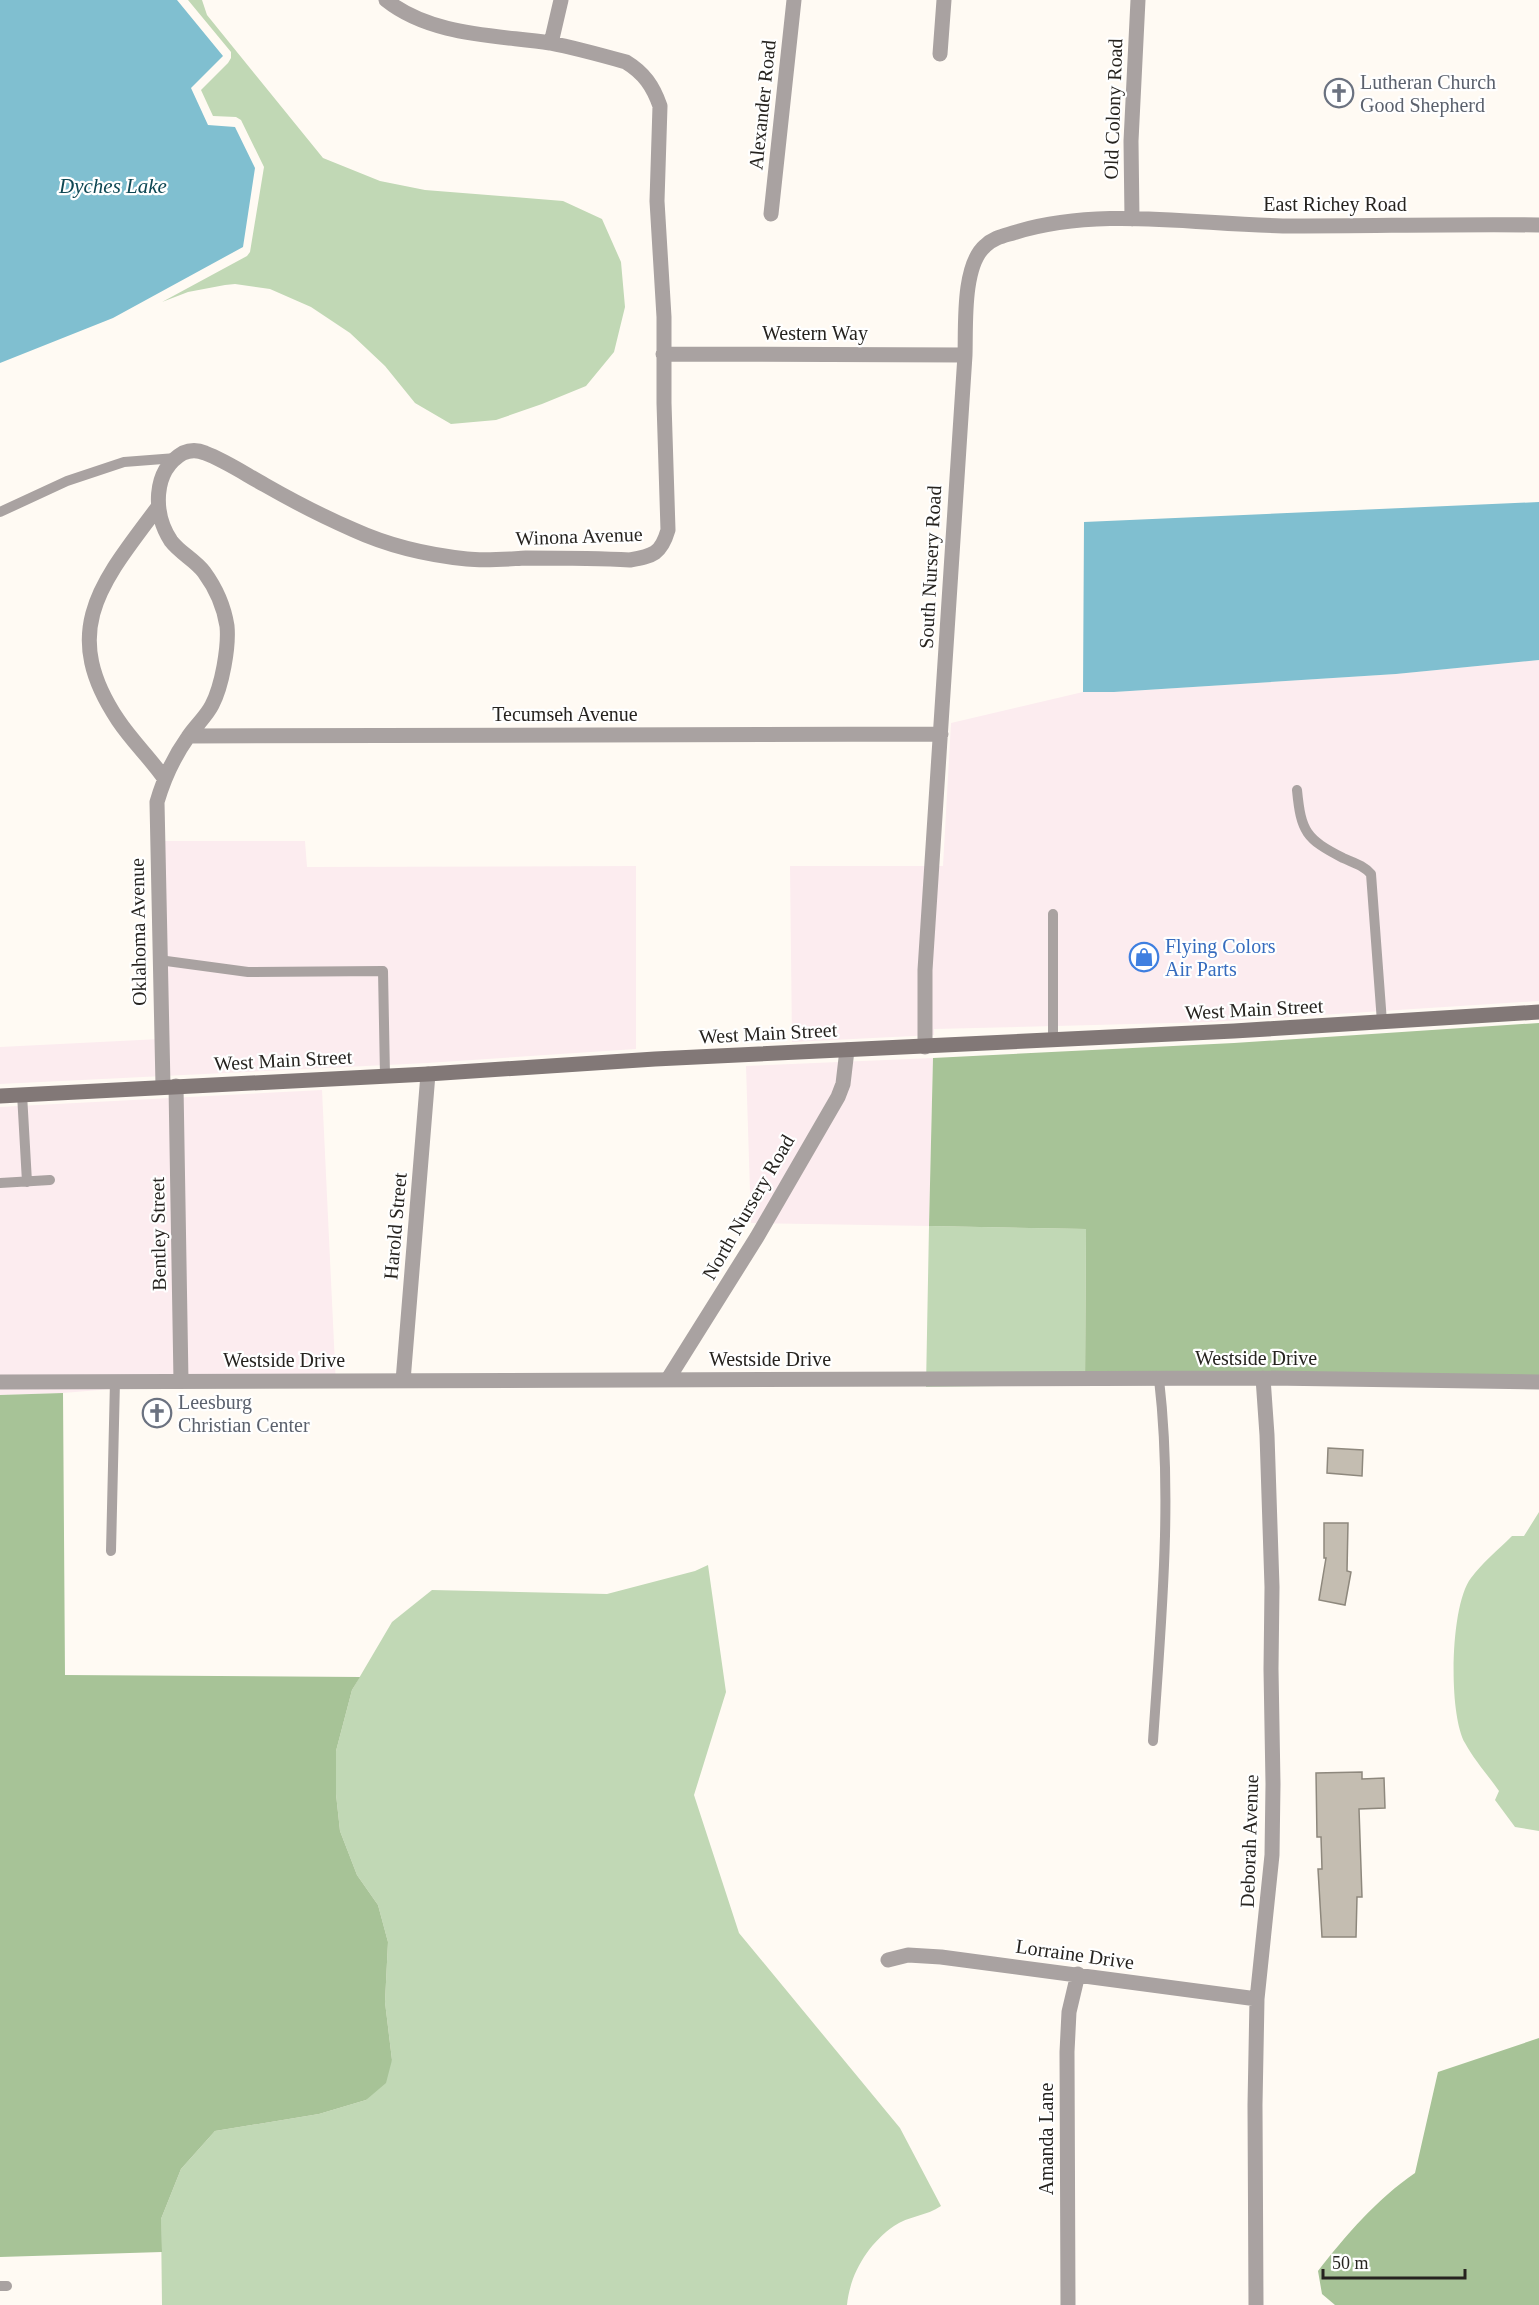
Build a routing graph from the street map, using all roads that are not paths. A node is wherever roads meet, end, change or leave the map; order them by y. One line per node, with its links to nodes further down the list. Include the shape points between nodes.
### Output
1 (386, 0): 6 (street, Winona Avenue, via 412,15 478,35)
2 (561, 0): 6 (street)
3 (794, 0): 8 (street, Alexander Road)
4 (944, 0): 7 (street)
5 (1138, 0): 9 (street, Old Colony Road, via 1131,141)
6 (551, 44): 11 (street, Winona Avenue, via 626,62 638,69 655,92 660,106 657,201)
7 (940, 54)
8 (771, 214)
9 (1132, 219): 10 (street, East Richey Road, via 1291,226); 12 (street, South Nursery Road, via 1043,226 992,240 983,247 974,263 967,300)
10 (1539, 225)
11 (663, 354): 12 (street, Western Way); 13 (street, Winona Avenue, via 668,530 651,557 470,559 428,554 354,530 204,452 186,452)
12 (965, 355): 16 (street, South Nursery Road)
13 (176, 458): 14 (street, via 159,484); 15 (lane, via 124,462 67,481)
14 (158, 507): 17 (street, Oklahoma Avenue, via 172,541 203,570 213,586 227,627 219,689 212,707); 18 (street, via 127,548 96,603 88,629 88,650 92,670 119,722)
15 (0, 512)
16 (941, 734): 17 (street, Tecumseh Avenue); 25 (street, South Nursery Road, via 925,970)
17 (189, 735): 18 (street, Oklahoma Avenue)
18 (164, 778): 21 (street, Oklahoma Avenue, via 157,802)
19 (1297, 790): 23 (lane, via 1306,833 1371,874)
20 (1053, 914): 24 (lane)
21 (159, 960): 28 (lane, via 248,972 383,970); 29 (street, Oklahoma Avenue)
22 (1539, 1012): 23 (main road, West Main Street)
23 (1382, 1022): 24 (main road, West Main Street)
24 (1053, 1041): 25 (main road, West Main Street)
25 (925, 1047): 26 (main road, West Main Street)
26 (847, 1050): 27 (main road, West Main Street); 36 (street, North Nursery Road, via 838,1097)
27 (428, 1074): 28 (main road, West Main Street); 39 (street, Harold Street)
28 (385, 1076): 29 (main road, West Main Street)
29 (169, 1086): 30 (main road, West Main Street); 38 (street, Bentley Street)
30 (22, 1094): 31 (main road, West Main Street); 33 (lane)
31 (0, 1096)
32 (50, 1180): 33 (lane)
33 (27, 1182): 34 (lane)
34 (0, 1183)
35 (1263, 1378): 37 (street, Westside Drive); 42 (street, Westside Drive); 47 (street, Deborah Avenue, via 1271,1575 1273,1784 1272,1855)
36 (668, 1379): 37 (street, Westside Drive); 39 (street, Westside Drive)
37 (1159, 1379): 44 (lane, via 1164,1423 1165,1575)
38 (181, 1381): 39 (street, Westside Drive); 41 (street, Westside Drive)
39 (403, 1381)
40 (0, 1382): 41 (street, Westside Drive)
41 (115, 1382): 43 (lane)
42 (1539, 1382)
43 (111, 1551)
44 (1153, 1741)
45 (888, 1960): 46 (street, Lorraine Drive, via 908,1955 941,1957)
46 (1078, 1974): 47 (street, Lorraine Drive); 48 (street, Amanda Lane, via 1069,2012 1067,2052)
47 (1257, 1999): 49 (street, Deborah Avenue)
48 (1068, 2305)
49 (1256, 2305)

